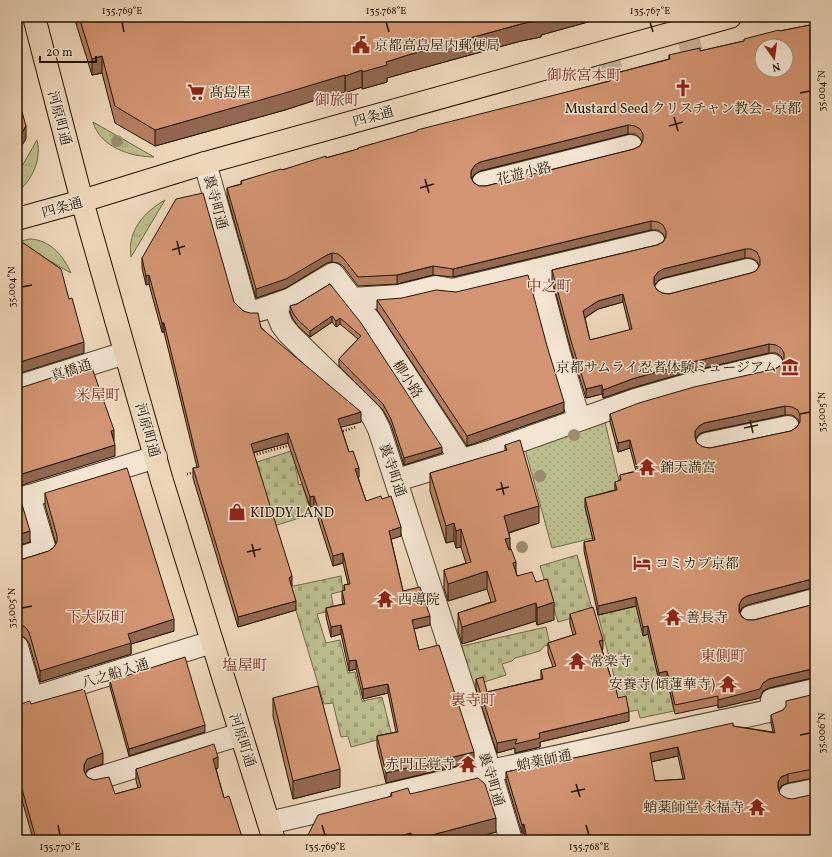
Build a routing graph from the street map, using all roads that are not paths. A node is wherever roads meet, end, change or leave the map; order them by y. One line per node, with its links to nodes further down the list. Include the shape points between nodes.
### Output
1 (34, 17): 7 (main road, 河原町通)
2 (730, 17): 3 (main road, 四条通)
3 (684, 24): 5 (main road, 四条通, via 607,51)
4 (631, 146): 6 (street, 花遊小路)
5 (205, 163): 7 (main road, 四条通); 14 (street, 裏寺町通, via 246,308 254,311)
6 (483, 183)
7 (82, 202): 8 (main road, 四条通); 15 (main road, 河原町通)
8 (17, 219)
9 (654, 242): 10 (street)
10 (537, 270): 13 (street, via 452,290 436,287 399,296); 18 (street)
11 (748, 270): 12 (street)
12 (666, 290)
13 (352, 299): 14 (street, 柳小路, via 333,274 291,299); 22 (street, 柳小路, via 371,322)
14 (274, 305): 23 (street, 裏寺町通, via 282,325 289,334 370,413 376,422)
15 (126, 353): 17 (street, 真橋通); 21 (main road, 河原町通)
16 (772, 365): 18 (street, via 663,392)
17 (17, 387)
18 (579, 419): 22 (street)
19 (788, 426): 20 (street)
20 (707, 444)
21 (156, 457): 24 (street); 28 (main road, 河原町通)
22 (462, 460): 23 (street)
23 (397, 480): 33 (street, 裏寺町通)
24 (23, 498): 25 (street, via 45,550)
25 (17, 558)
26 (815, 600): 27 (street)
27 (751, 617)
28 (212, 642): 31 (street, 八之船入通); 32 (main road, 河原町通)
29 (17, 648): 31 (street)
30 (815, 690): 33 (street, 蛸薬師通, via 742,718)
31 (25, 701)
32 (241, 734): 34 (street); 37 (main road, 河原町通)
33 (490, 771): 37 (street, 蛸薬師通); 38 (street, 裏寺町通)
34 (96, 779)
35 (815, 790): 36 (street)
36 (790, 795)
37 (271, 831)
38 (510, 840)

